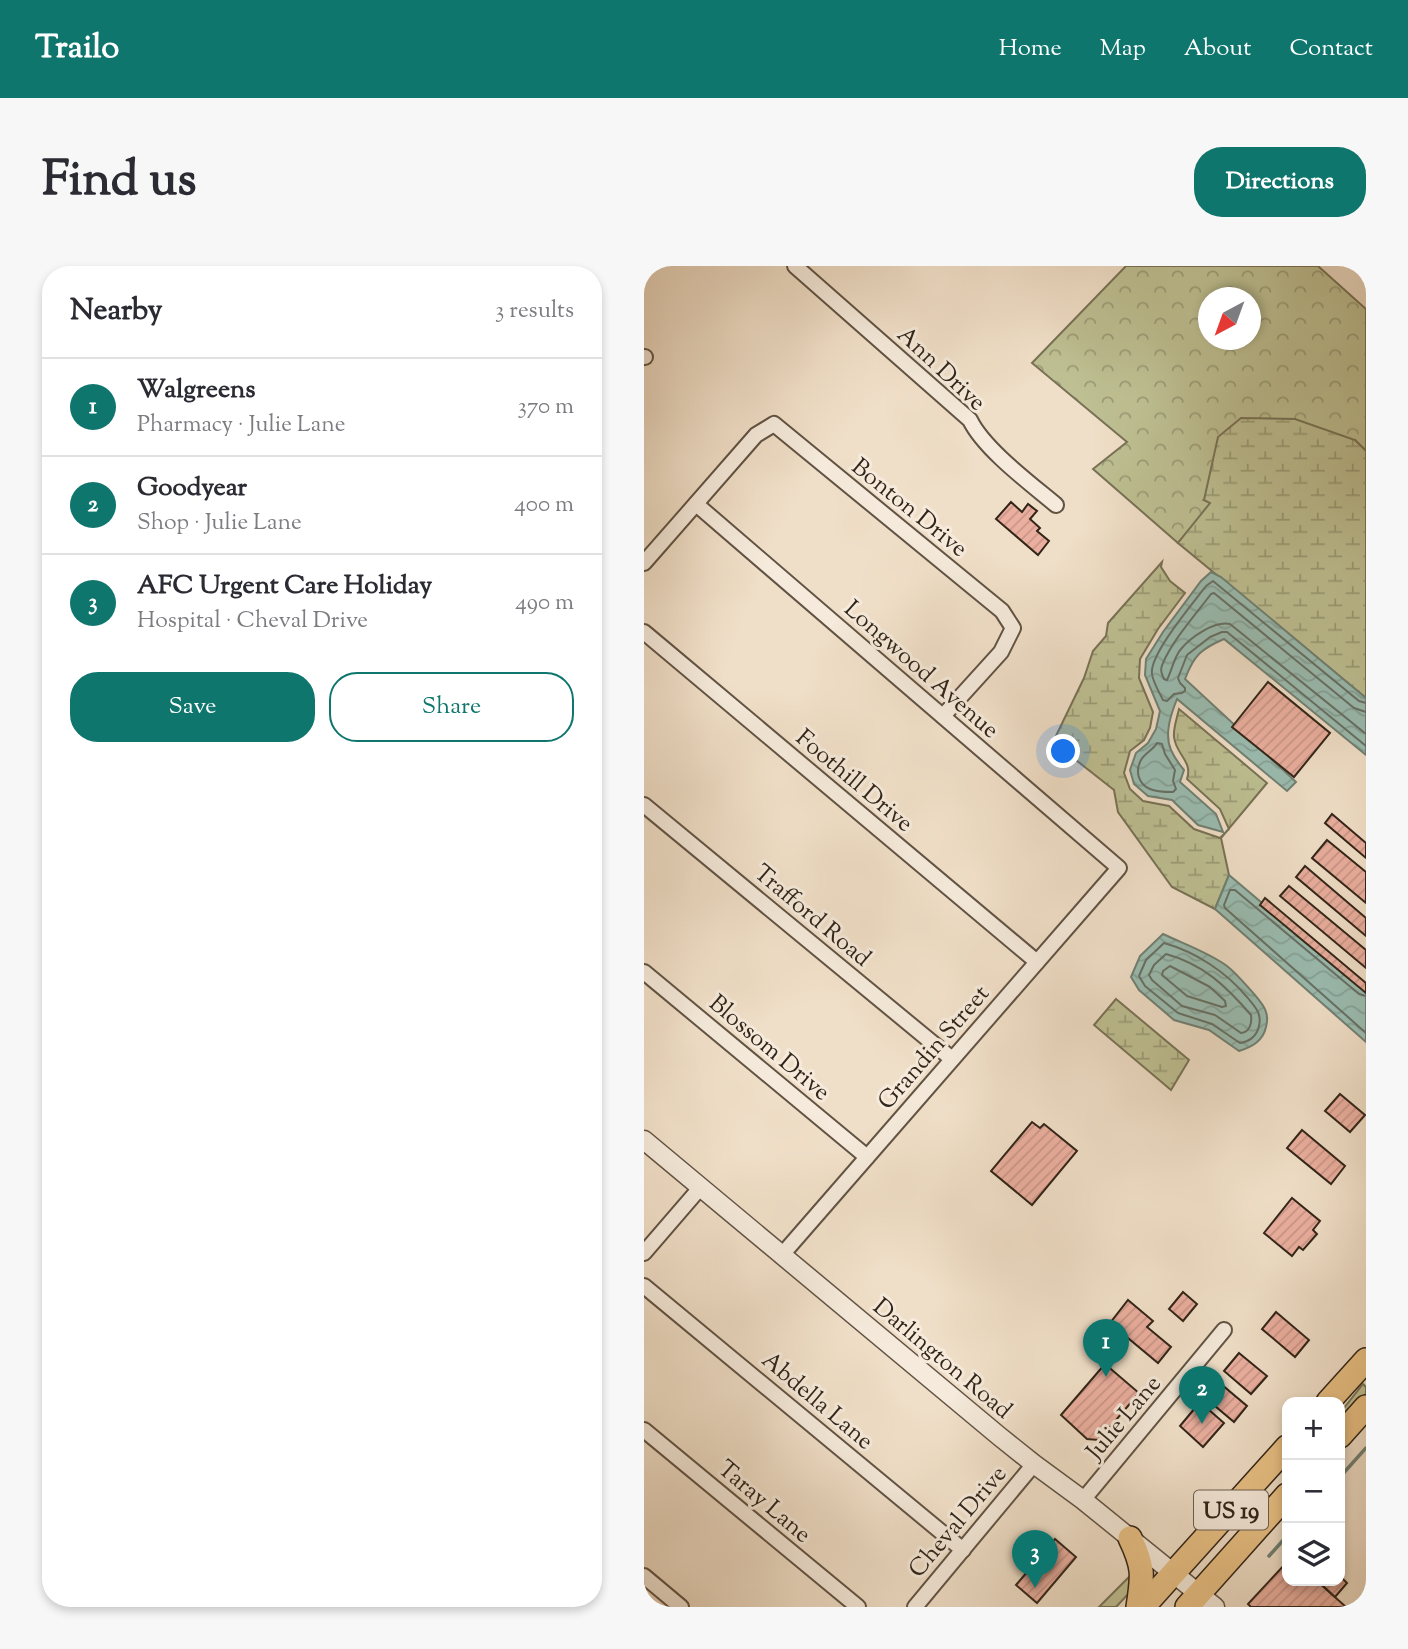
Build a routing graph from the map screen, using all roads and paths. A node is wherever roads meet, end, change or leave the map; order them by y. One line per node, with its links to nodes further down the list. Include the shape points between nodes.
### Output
1 (795, 266): 3 (street, Ann Drive, via 970,420 989,447)
2 (695, 504): 4 (street); 6 (street, Longwood Avenue); 6 (street, Bonton Drive, via 756,435 774,424 1002,611 1013,628 1001,652)
3 (1056, 505)
4 (644, 563)
5 (644, 632): 9 (street, Foothill Drive)
6 (943, 716): 8 (street, Longwood Avenue)
7 (644, 805): 11 (street, Trafford Road)
8 (1119, 868): 9 (street, Grandin Street)
9 (1037, 962): 11 (street, Grandin Street)
10 (644, 972): 13 (street, Blossom Drive)
11 (952, 1059): 13 (street, Grandin Street)
12 (644, 1140): 14 (street, Darlington Road)
13 (867, 1157): 16 (street, Grandin Street)
14 (700, 1188): 15 (street); 16 (street, Darlington Road)
15 (644, 1253)
16 (781, 1256): 25 (street, Darlington Road)
17 (644, 1286): 29 (street, Abdella Lane)
18 (1224, 1330): 26 (street, Julie Lane)
19 (1366, 1360): 20 (highway)
20 (1333, 1397)
21 (1366, 1407): 23 (highway)
22 (644, 1430): 34 (street, Taray Lane)
23 (1345, 1430)
24 (1282, 1453): 30 (highway, US 19)
25 (1034, 1464): 26 (street, Darlington Road); 29 (street, Cheval Drive)
26 (1083, 1500): 28 (street, Darlington Road)
27 (1282, 1501): 32 (highway, US 19)
28 (1130, 1538): 30 (street, Darlington Road); 36 (highway, via 1141,1566)
29 (963, 1550): 35 (street, Cheval Drive)
30 (1174, 1572): 32 (street, Darlington Road); 36 (highway, US 19)
31 (644, 1576): 33 (street)
32 (1200, 1603)
33 (681, 1607)
34 (858, 1607)
35 (915, 1607)
36 (1141, 1607)

